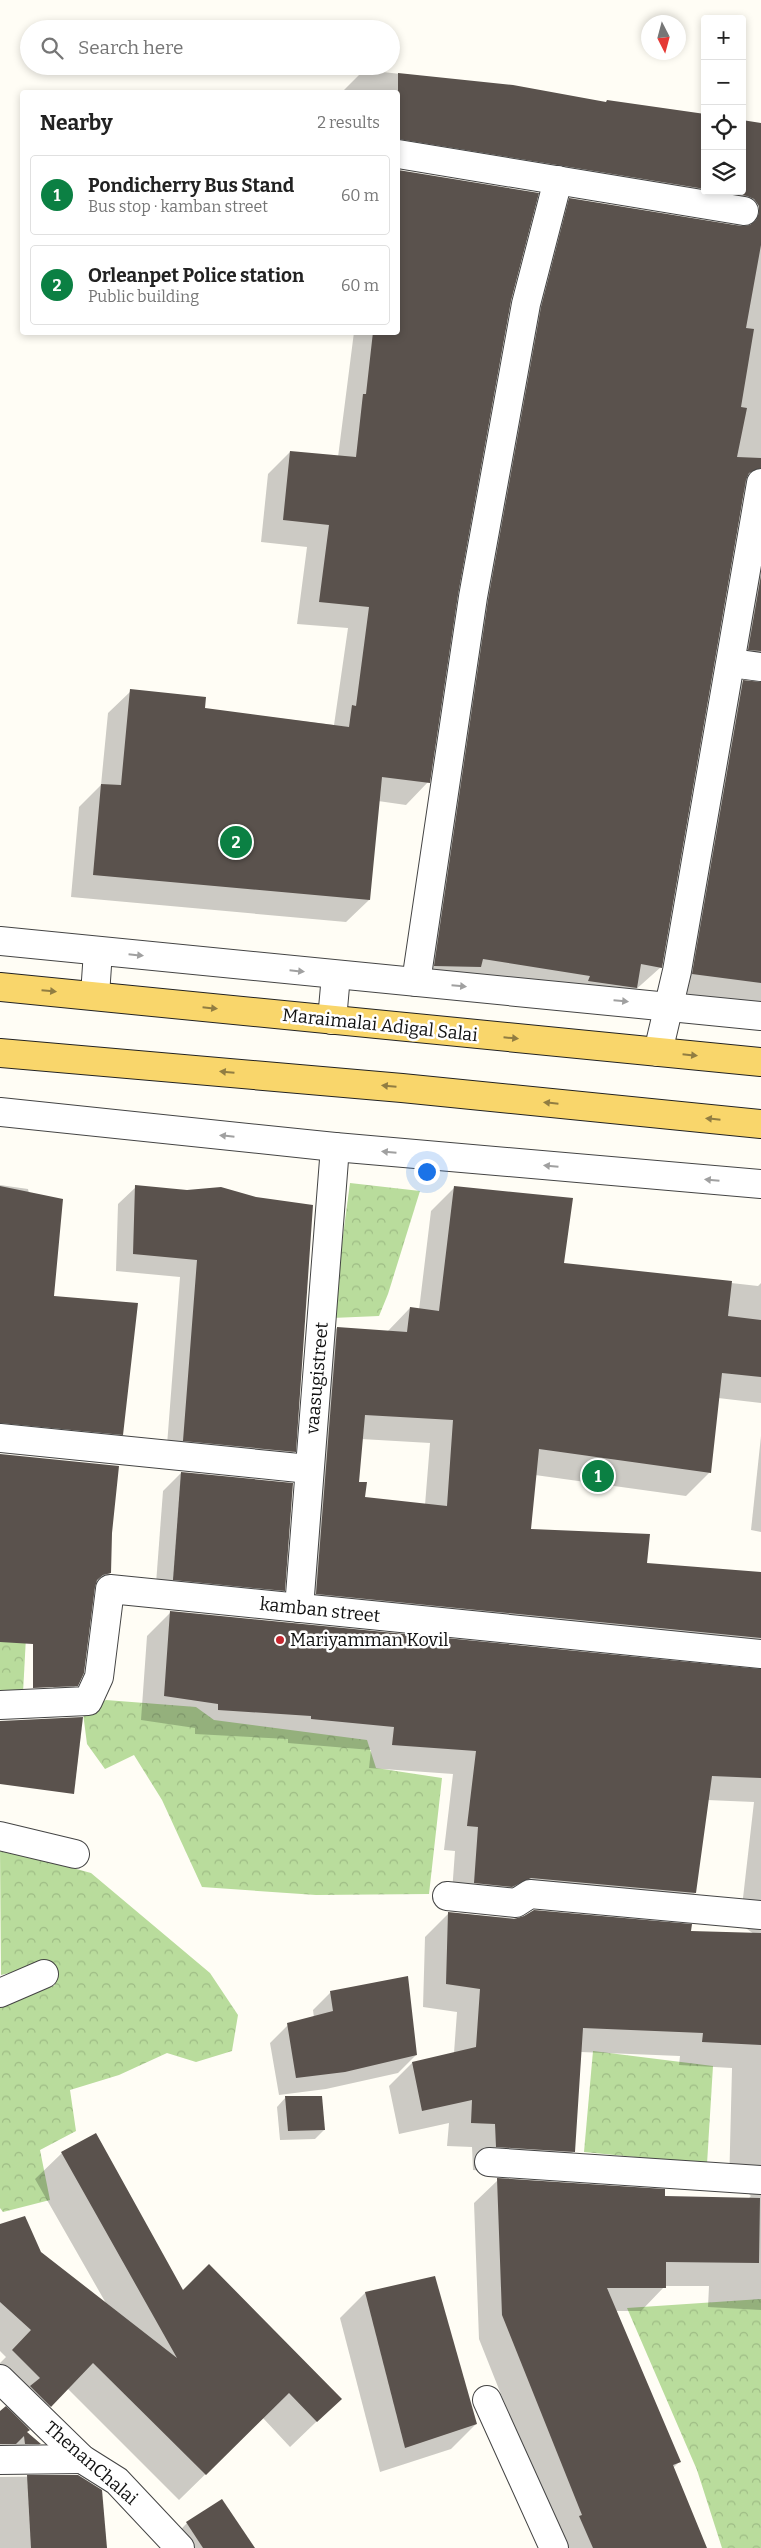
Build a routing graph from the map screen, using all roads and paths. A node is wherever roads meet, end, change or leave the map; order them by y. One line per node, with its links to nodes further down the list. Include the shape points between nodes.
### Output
1 (400, 154): 2 (street)
2 (558, 180): 3 (street); 10 (street, via 526,304 473,597)
3 (744, 210)
4 (761, 483): 5 (street)
5 (731, 664): 6 (street); 13 (street, via 677,971)
6 (761, 667)
7 (0, 941): 8 (street)
8 (98, 951): 9 (street, one-way to 9); 12 (street)
9 (336, 975): 10 (street); 15 (street)
10 (416, 982): 13 (street, one-way to 13)
11 (0, 987): 12 (main road, Maraimalai Adigal Salai, one-way to 12)
12 (95, 996): 15 (main road, Maraimalai Adigal Salai, one-way to 15)
13 (667, 1006): 14 (street); 17 (street)
14 (761, 1016)
15 (332, 1020): 17 (main road, Maraimalai Adigal Salai, one-way to 17)
16 (0, 1052): 20 (main road, one-way to 16)
17 (658, 1052): 18 (main road, Maraimalai Adigal Salai, one-way to 18)
18 (761, 1062)
19 (0, 1112): 21 (street, one-way to 19)
20 (761, 1124)
21 (335, 1147): 22 (street, one-way to 21); 24 (street, vaasugistreet)
22 (761, 1184)
23 (0, 1438): 24 (street)
24 (309, 1469): 25 (street, vaasugistreet)
25 (299, 1608): 26 (street, kamban street); 27 (street, kamban street, via 110,1589 99,1677 88,1701)
26 (761, 1654)
27 (0, 1706)
28 (0, 1836): 29 (street)
29 (75, 1854)
30 (447, 1896): 31 (street, via 516,1903 530,1894)
31 (761, 1915)
32 (44, 1974): 33 (street)
33 (0, 1993)
34 (489, 2162): 35 (street)
35 (761, 2180)
36 (0, 2380): 38 (street, ThenanChalai)
37 (487, 2400): 41 (street)
38 (82, 2459): 39 (street); 40 (street, ThenanChalai, via 117,2481)
39 (0, 2460)
40 (180, 2548)
41 (554, 2548)

